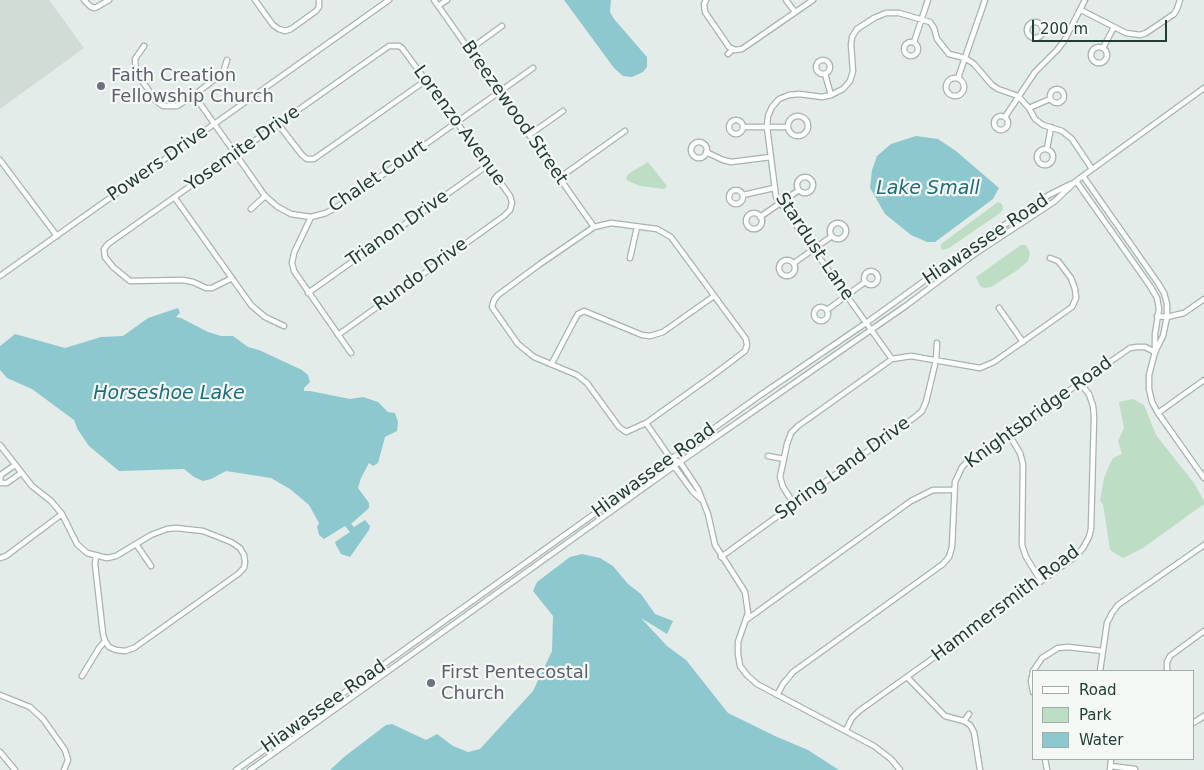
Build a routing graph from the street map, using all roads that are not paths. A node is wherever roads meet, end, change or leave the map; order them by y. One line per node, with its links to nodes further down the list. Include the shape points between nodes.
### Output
1 (84, 0): 2 (street, via 95,8)
2 (109, 0)
3 (255, 0): 4 (street, via 273,25 285,30 319,8)
4 (319, 0)
5 (389, 0): 44 (street, Powers Drive)
6 (434, 0): 15 (street, Breezewood Street)
7 (447, 0): 15 (street)
8 (706, 0): 25 (street, via 705,12 729,47)
9 (786, 0): 17 (street)
10 (813, 0): 17 (street)
11 (928, 0): 18 (street)
12 (985, 0): 28 (street)
13 (1085, 0): 16 (street)
14 (1180, 0): 20 (street, via 1174,14 1146,33 1134,35)
15 (438, 6): 26 (street, Breezewood Street)
16 (1081, 10): 20 (street); 38 (street, via 1057,50 1034,72)
17 (795, 12): 25 (street, via 742,50)
18 (923, 18): 21 (street); 28 (street, via 930,22 949,54); 37 (street, via 899,12 886,13 857,29 852,37 853,71 850,81)
19 (502, 26): 26 (street)
20 (1114, 27): 24 (street)
21 (914, 42)
22 (144, 46): 36 (street, via 134,67 156,101 170,107)
23 (389, 46): 33 (street, Lorenzo Avenue, via 402,48); 45 (street, Yosemite Drive)
24 (1103, 48)
25 (734, 49): 27 (street)
26 (469, 50): 35 (street, Breezewood Street)
27 (728, 54)
28 (965, 58): 32 (street); 38 (street, via 992,85)
29 (226, 60): 36 (street, via 223,73)
30 (533, 68): 35 (street, Chalet Court)
31 (825, 74): 37 (street)
32 (958, 78)
33 (425, 81): 43 (street, Lorenzo Avenue); 45 (street, via 314,159 302,155)
34 (1204, 88): 58 (street, Hiawassee Road)
35 (499, 92): 43 (street, Chalet Court); 51 (street, Breezewood Street)
36 (194, 95): 44 (street, Chalet Court)
37 (831, 95): 46 (street, Stardust Lane, via 782,97 772,107)
38 (1018, 96): 40 (street); 42 (street)
39 (1050, 99): 40 (street)
40 (1029, 108): 48 (street, via 1035,120)
41 (563, 111): 51 (street)
42 (1005, 116)
43 (456, 123): 57 (street, Lorenzo Avenue); 71 (street, Chalet Court, via 340,205)
44 (214, 124): 54 (street, Chalet Court); 74 (street, Powers Drive)
45 (278, 124): 54 (street, Yosemite Drive)
46 (767, 127): 47 (street); 49 (street); 55 (street, Stardust Lane)
47 (788, 127): 47 (street, via 798,136 805,133 808,126 797,116)
48 (1051, 127): 52 (street); 58 (street, via 1072,139)
49 (744, 128)
50 (626, 132): 60 (street)
51 (529, 135): 60 (street, Breezewood Street)
52 (1047, 150)
53 (706, 152): 55 (street, via 731,162)
54 (236, 154): 65 (street, Chalet Court); 66 (street, Yosemite Drive)
55 (771, 157): 62 (street, Stardust Lane)
56 (0, 160): 74 (street)
57 (488, 165): 69 (street, Lorenzo Avenue, via 510,196 510,210); 83 (street, Trianon Drive)
58 (1092, 169): 59 (street, Hiawassee Road)
59 (1083, 176): 61 (street, Hiawassee Road); 90 (street, via 1158,283 1167,304)
60 (560, 178): 72 (street, Breezewood Street)
61 (1076, 181): 89 (street, via 1150,286 1157,298); 91 (street, Hiawassee Road, via 996,230); 93 (street, Hiawassee Road, via 1055,201 976,253)
62 (774, 188): 64 (street); 67 (street, Stardust Lane)
63 (798, 190): 67 (street)
64 (743, 195)
65 (265, 196): 68 (street); 71 (street, Chalet Court, via 291,214)
66 (175, 198): 81 (street); 81 (street, Yosemite Drive, via 108,244 104,249 105,257 112,267 130,281 183,280 206,288)
67 (780, 203): 70 (street); 76 (street, Stardust Lane)
68 (251, 209)
69 (504, 216): 94 (street, Rundo Drive)
70 (760, 216)
71 (311, 217): 83 (street, via 292,263)
72 (594, 227): 73 (street, via 611,223); 101 (street, via 494,300 495,314 518,344 534,357)
73 (637, 227): 77 (street); 85 (street, via 657,229 671,237)
74 (57, 236): 80 (street, Powers Drive)
75 (832, 236): 76 (street)
76 (813, 250): 79 (street); 84 (street, Stardust Lane)
77 (630, 258)
78 (1050, 258): 95 (street, via 1058,261 1071,278 1076,298 1067,312)
79 (794, 263)
80 (0, 276)
81 (232, 278): 92 (street, via 251,305 265,317)
82 (865, 282): 84 (street)
83 (308, 293): 94 (street)
84 (846, 295): 88 (street); 91 (street, Stardust Lane)
85 (714, 296): 101 (street, via 664,332 650,336 584,311 578,314); 105 (street, via 746,340 745,351)
86 (1204, 299): 90 (street, via 1184,313)
87 (999, 308): 95 (street)
88 (827, 310)
89 (1158, 316): 90 (street); 97 (street)
90 (1168, 317): 97 (street)
91 (866, 323): 93 (street, Stardust Lane); 109 (street, Hiawassee Road)
92 (284, 326)
93 (871, 330): 99 (street, Stardust Lane); 111 (street, Hiawassee Road)
94 (338, 335): 98 (street)
95 (1023, 342): 100 (street, via 980,368)
96 (937, 343): 100 (street, Spring Land Drive)
97 (1155, 352): 103 (street, Knightsbridge Road, via 1145,347 1130,348); 104 (street, via 1149,389)
98 (351, 353)
99 (892, 359): 100 (street, via 911,356); 110 (street, via 798,426 791,433)
100 (936, 360): 119 (street, Spring Land Drive, via 922,411)
101 (552, 363): 105 (street, via 587,383 626,432)
102 (1204, 380): 104 (street)
103 (1080, 383): 106 (street, Knightsbridge Road); 129 (street, Hammersmith Road, via 1093,406 1094,417 1089,537 1075,557)
104 (1158, 413): 115 (street)
105 (646, 423): 109 (street)
106 (1008, 433): 117 (street, Knightsbridge Road, via 968,461); 129 (street, via 1020,452 1023,464 1022,545)
107 (0, 445): 112 (street)
108 (768, 456): 110 (street)
109 (671, 459): 111 (street); 113 (street); 121 (street, Hiawassee Road)
110 (784, 459): 119 (street, via 780,477)
111 (680, 462): 113 (street, Hiawassee Road); 118 (street)
112 (15, 465): 114 (street); 116 (street)
113 (674, 466): 118 (street); 122 (street, Hiawassee Road)
114 (21, 473): 116 (street, via 7,483 1,483); 120 (street)
115 (1204, 478)
116 (0, 479)
117 (954, 490): 130 (street, via 933,490 911,500); 144 (street, Knightsbridge Road, via 952,548 943,564 794,672)
118 (703, 501): 126 (street)
119 (794, 504): 126 (street, Spring Land Drive)
120 (62, 514): 125 (street, via 77,544); 127 (street)
121 (594, 514): 122 (street); 132 (street, Hiawassee Road)
122 (599, 521): 133 (street, Hiawassee Road)
123 (136, 544): 125 (street, via 116,556); 128 (street); 134 (street, via 167,529 203,531 240,548 244,555 244,568 134,648 116,650)
124 (1204, 545): 135 (street, via 1118,605 1107,623)
125 (96, 556): 134 (street)
126 (721, 557): 130 (street, via 745,592 748,604)
127 (0, 558)
128 (151, 566)
129 (1041, 581): 142 (street, Hammersmith Road)
130 (746, 620): 144 (street, via 738,642 740,666 757,684)
131 (1204, 631): 139 (street, via 1170,656)
132 (428, 633): 133 (street); 136 (street, Hiawassee Road)
133 (433, 639): 140 (street, Hiawassee Road)
134 (105, 641): 141 (street)
135 (1102, 651): 137 (street, via 1058,648 1042,658); 138 (street)
136 (380, 668): 140 (street); 152 (street, Hiawassee Road)
137 (1034, 670)
138 (1100, 670)
139 (1167, 670)
140 (385, 674): 153 (street, Hiawassee Road)
141 (82, 676)
142 (907, 677): 146 (street, via 946,716); 147 (street, Hammersmith Road, via 859,711)
143 (0, 695): 151 (street, via 30,707 43,719 65,750 68,760)
144 (776, 695): 147 (street)
145 (969, 714): 146 (street)
146 (964, 721): 155 (street, via 974,732)
147 (846, 730): 154 (street, via 874,746)
148 (0, 752): 150 (street)
149 (1110, 768): 156 (street)
150 (15, 770)
151 (64, 770)
152 (236, 770)
153 (250, 770)
154 (900, 770)
155 (980, 770)
156 (1134, 770)

